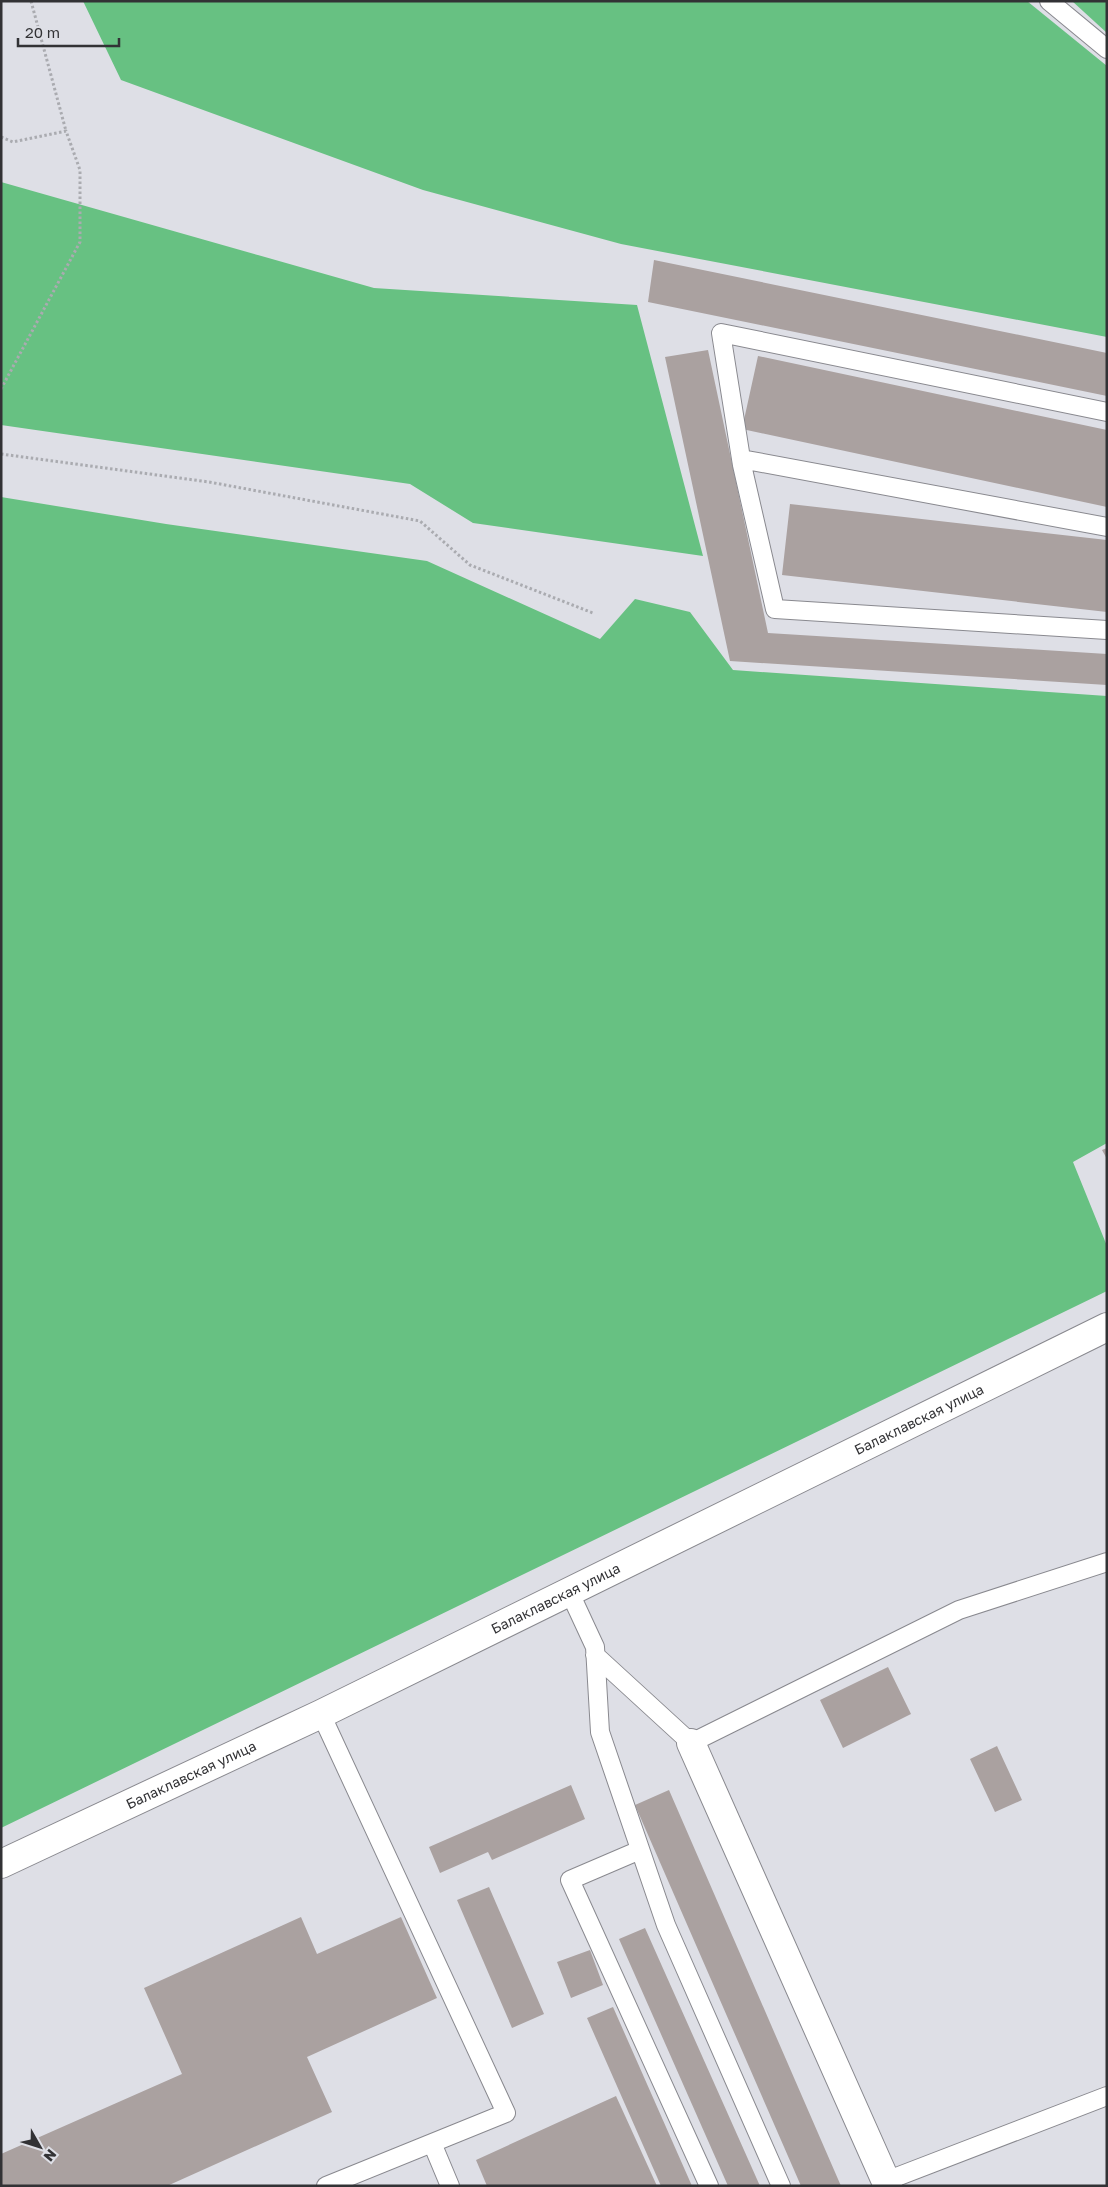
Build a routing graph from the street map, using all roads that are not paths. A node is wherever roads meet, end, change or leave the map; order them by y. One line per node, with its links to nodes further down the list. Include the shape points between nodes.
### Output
1 (1049, 1): 2 (lane)
2 (1107, 49)
3 (1107, 412): 4 (lane, via 721,333)
4 (741, 459): 5 (lane); 6 (lane, via 775,609)
5 (1107, 527)
6 (1107, 630)
7 (1107, 1327): 9 (main road, Балаклавская улица)
8 (1107, 1562): 12 (lane, via 959,1610)
9 (569, 1591): 10 (lane); 11 (main road, Балаклавская улица)
10 (595, 1655): 12 (lane); 13 (lane, via 600,1732)
11 (321, 1714): 14 (main road, Балаклавская улица); 16 (lane, via 506,2113)
12 (691, 1743): 17 (main road)
13 (640, 1850): 20 (lane, via 570,1880); 21 (lane, via 666,1926)
14 (1, 1864)
15 (1107, 2096): 17 (lane)
16 (432, 2143): 18 (lane); 19 (lane)
17 (887, 2183)
18 (326, 2186)
19 (450, 2186)
20 (708, 2186)
21 (781, 2186)

